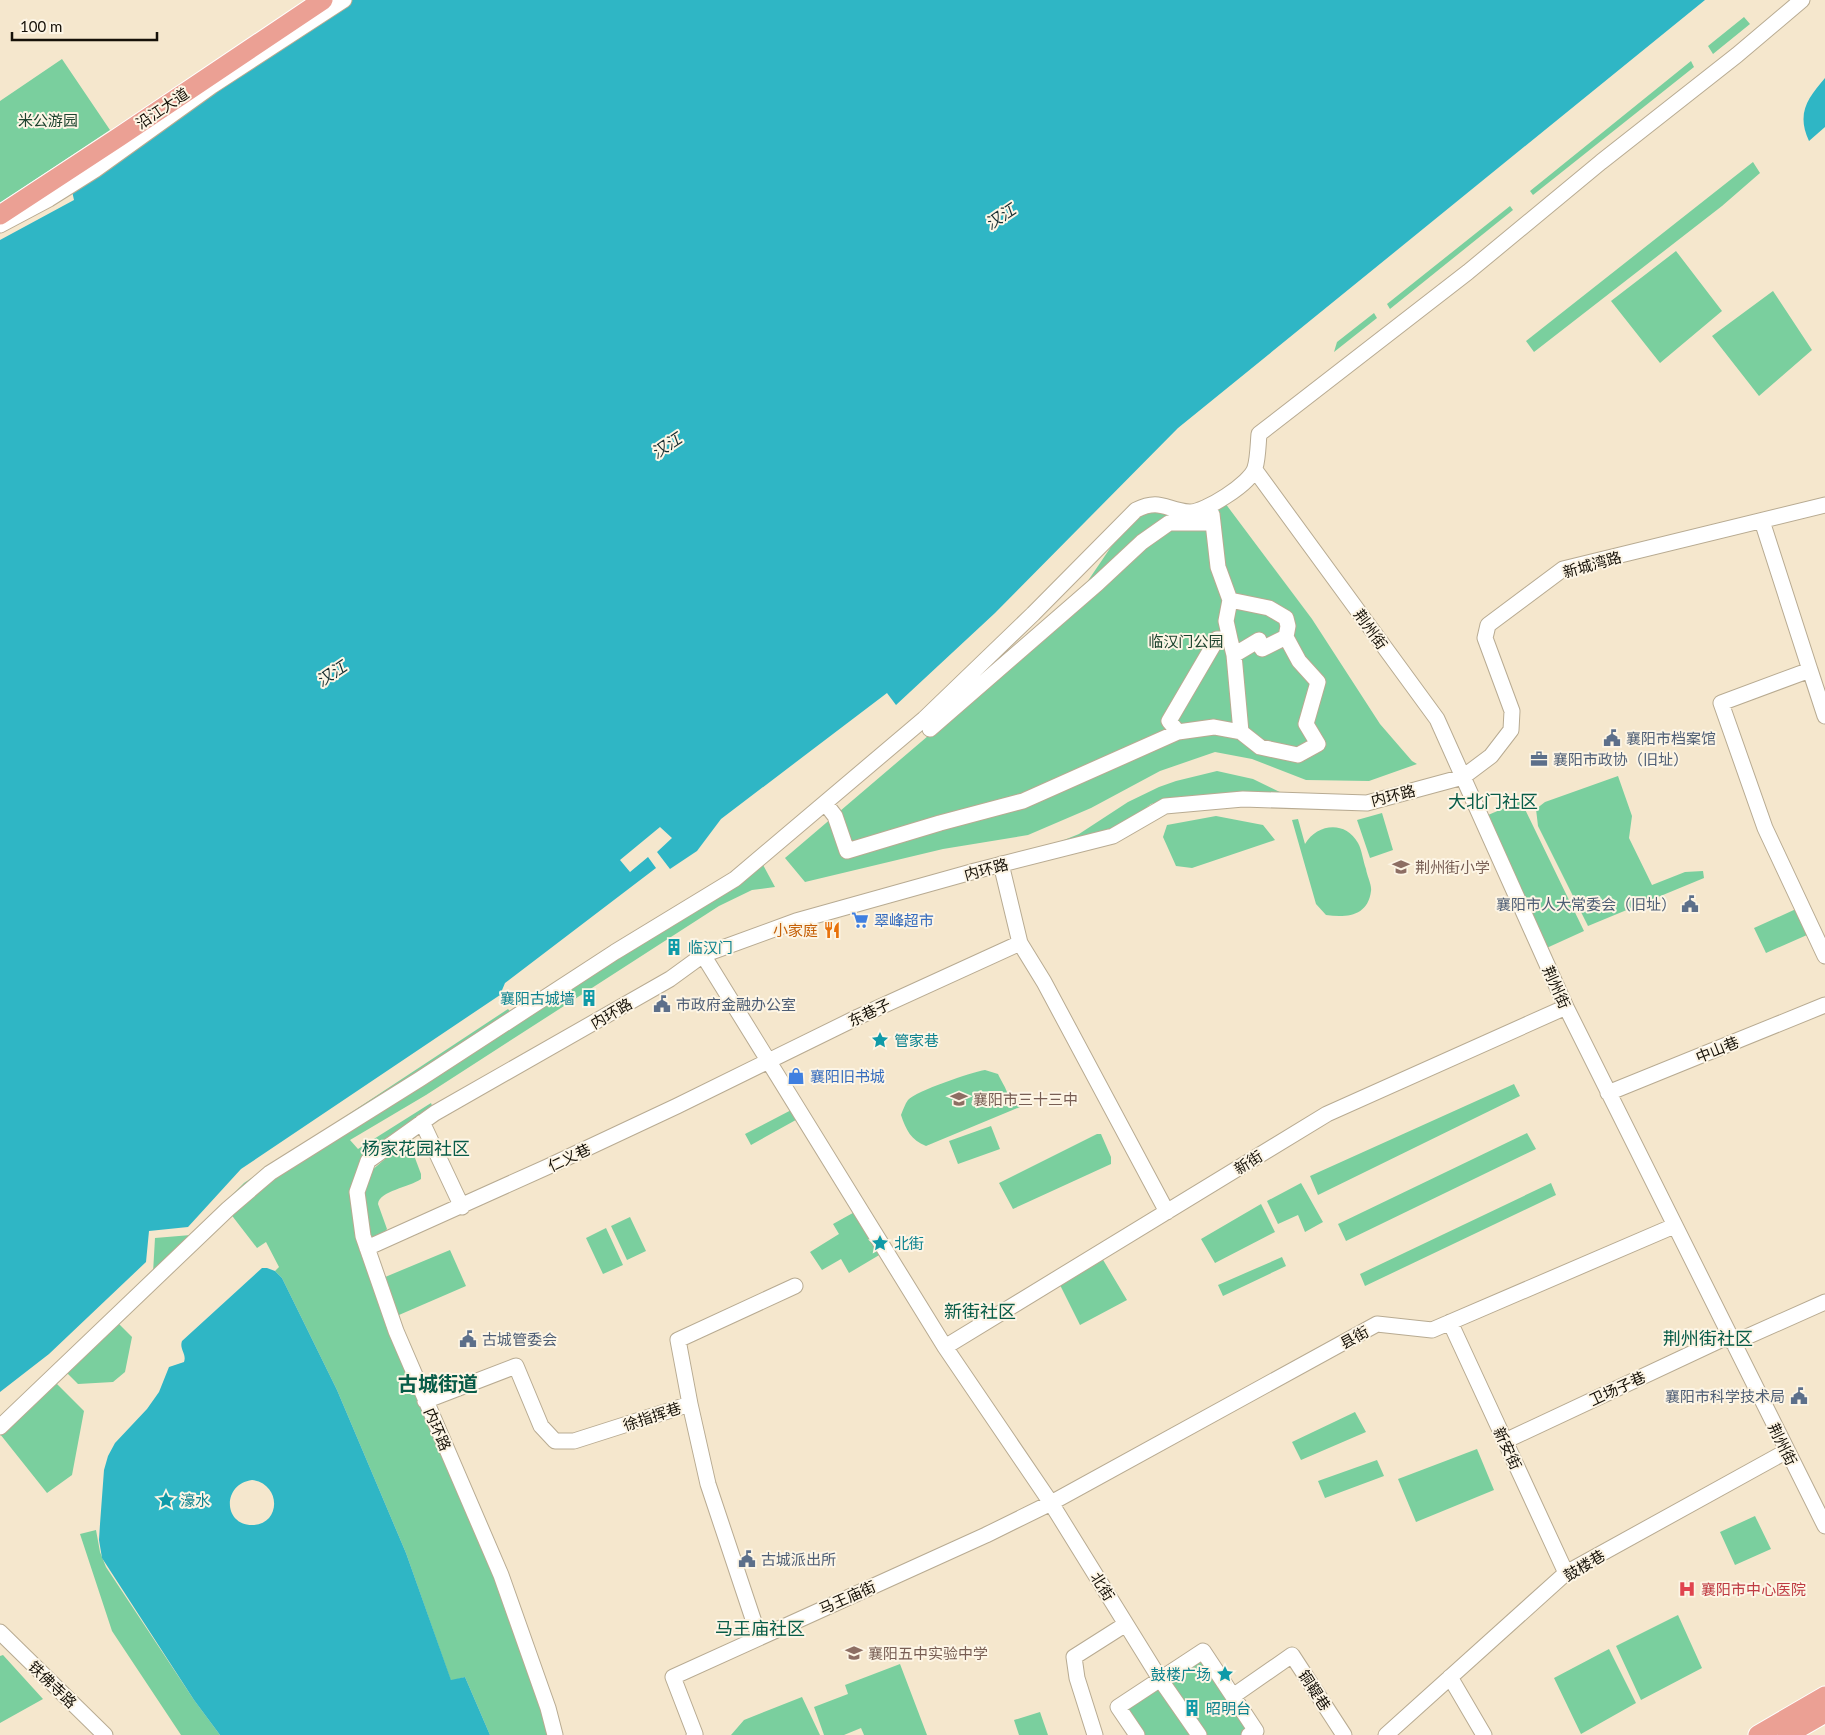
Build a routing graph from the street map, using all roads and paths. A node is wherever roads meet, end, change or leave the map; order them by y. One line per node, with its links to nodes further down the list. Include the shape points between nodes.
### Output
1 (304, 0): 5 (main road, 沿江大道)
2 (323, 0): 6 (main road, 沿江大道)
3 (344, 0): 7 (street, via 212,86 95,170)
4 (1802, 0): 8 (street, via 1468,272 1259,434)
5 (0, 202)
6 (0, 215)
7 (0, 225)
8 (1255, 470): 9 (street, via 1238,489); 23 (street, 荆州街, via 1437,719)
9 (1211, 505): 12 (street); 25 (street, via 1190,512 1148,504 1136,510 924,719)
10 (1825, 505): 11 (street, 新城湾路)
11 (1762, 521): 17 (street); 22 (street, 新城湾路, via 1563,569 1488,625 1484,638 1512,711 1510,730)
12 (1213, 524): 13 (street, via 1218,567); 19 (street, via 1169,523 1148,537)
13 (1230, 600): 14 (street, via 1269,608 1286,618); 15 (street, via 1226,621)
14 (1286, 637): 16 (street, via 1262,648 1259,640); 21 (street, via 1299,661 1318,682 1306,724 1318,744 1298,755 1260,747)
15 (1230, 640): 16 (street); 20 (street, via 1217,640 1170,721)
16 (1234, 655): 21 (street)
17 (1810, 670): 18 (street); 30 (street, via 1721,703 1765,828)
18 (1825, 716)
19 (930, 729)
20 (1178, 732): 21 (street, via 1214,727); 25 (street, via 1023,801 846,851 835,816)
21 (1241, 732)
22 (1491, 756): 23 (street, 新城湾路); 26 (street, via 1477,780)
23 (1463, 777): 24 (street, 内环路); 26 (street, 荆州街)
24 (1436, 784): 26 (street, via 1457,787); 27 (street, 内环路, via 1367,803 1243,799 1165,806 1113,836)
25 (825, 803): 47 (street, via 734,879 270,1173 228,1209)
26 (1478, 810): 32 (street, 荆州街)
27 (1001, 864): 28 (street); 29 (street, 内环路, via 796,921)
28 (1020, 943): 33 (street, 东巷子); 37 (street)
29 (703, 955): 33 (street, 北街); 35 (street, 内环路, via 670,979)
30 (1825, 956)
31 (1825, 1005): 34 (street, 中山巷)
32 (1566, 1007): 34 (street, 荆州街); 37 (street, 新街, via 1327,1114)
33 (768, 1061): 36 (street, 仁义巷); 44 (street, 北街)
34 (1608, 1093): 38 (street, 荆州街)
35 (422, 1122): 36 (street); 39 (street, 内环路, via 368,1160 357,1192)
36 (462, 1206): 39 (street, 仁义巷)
37 (1167, 1212): 44 (street, 新街)
38 (1674, 1226): 42 (street, 县街); 43 (street, 荆州街)
39 (367, 1248): 45 (street, 内环路, via 396,1331)
40 (795, 1286): 46 (street, via 678,1340)
41 (1825, 1302): 43 (street, 卫场子巷)
42 (1450, 1322): 48 (street, 新安街); 50 (street, 县街, via 1432,1330 1377,1324)
43 (1731, 1339): 48 (street, 卫场子巷); 49 (street, 荆州街)
44 (945, 1347): 50 (street, 北街)
45 (426, 1401): 46 (street, 徐指挥巷, via 516,1366 541,1426 554,1441 574,1441); 62 (street, 内环路, via 500,1575)
46 (690, 1404): 55 (street, 徐指挥巷, via 708,1484)
47 (0, 1427)
48 (1505, 1441): 52 (street, 新安街)
49 (1787, 1452): 51 (street, 荆州街); 52 (street, 鼓楼巷)
50 (1051, 1503): 53 (street, 北街); 55 (street, 马王庙街)
51 (1825, 1526)
52 (1566, 1573): 56 (street, 鼓楼巷)
53 (1126, 1624): 57 (street, 北街); 64 (street, via 1074,1657 1077,1678)
54 (0, 1632): 61 (street, 铁佛寺路)
55 (759, 1637): 63 (street, 马王庙街, via 673,1677)
56 (1450, 1677): 69 (street, 鼓楼巷); 70 (street)
57 (1160, 1680): 58 (street, via 1203,1651); 65 (street, via 1118,1707); 66 (street, 北街)
58 (1233, 1696): 67 (street, via 1256,1731); 68 (street, 铜鞮巷, via 1292,1655)
59 (1825, 1696): 71 (main road)
60 (1825, 1713): 72 (main road)
61 (105, 1735)
62 (555, 1735)
63 (695, 1735)
64 (1095, 1735)
65 (1137, 1735)
66 (1199, 1735)
67 (1249, 1735)
68 (1344, 1735)
69 (1386, 1735)
70 (1484, 1735)
71 (1758, 1735)
72 (1786, 1735)

